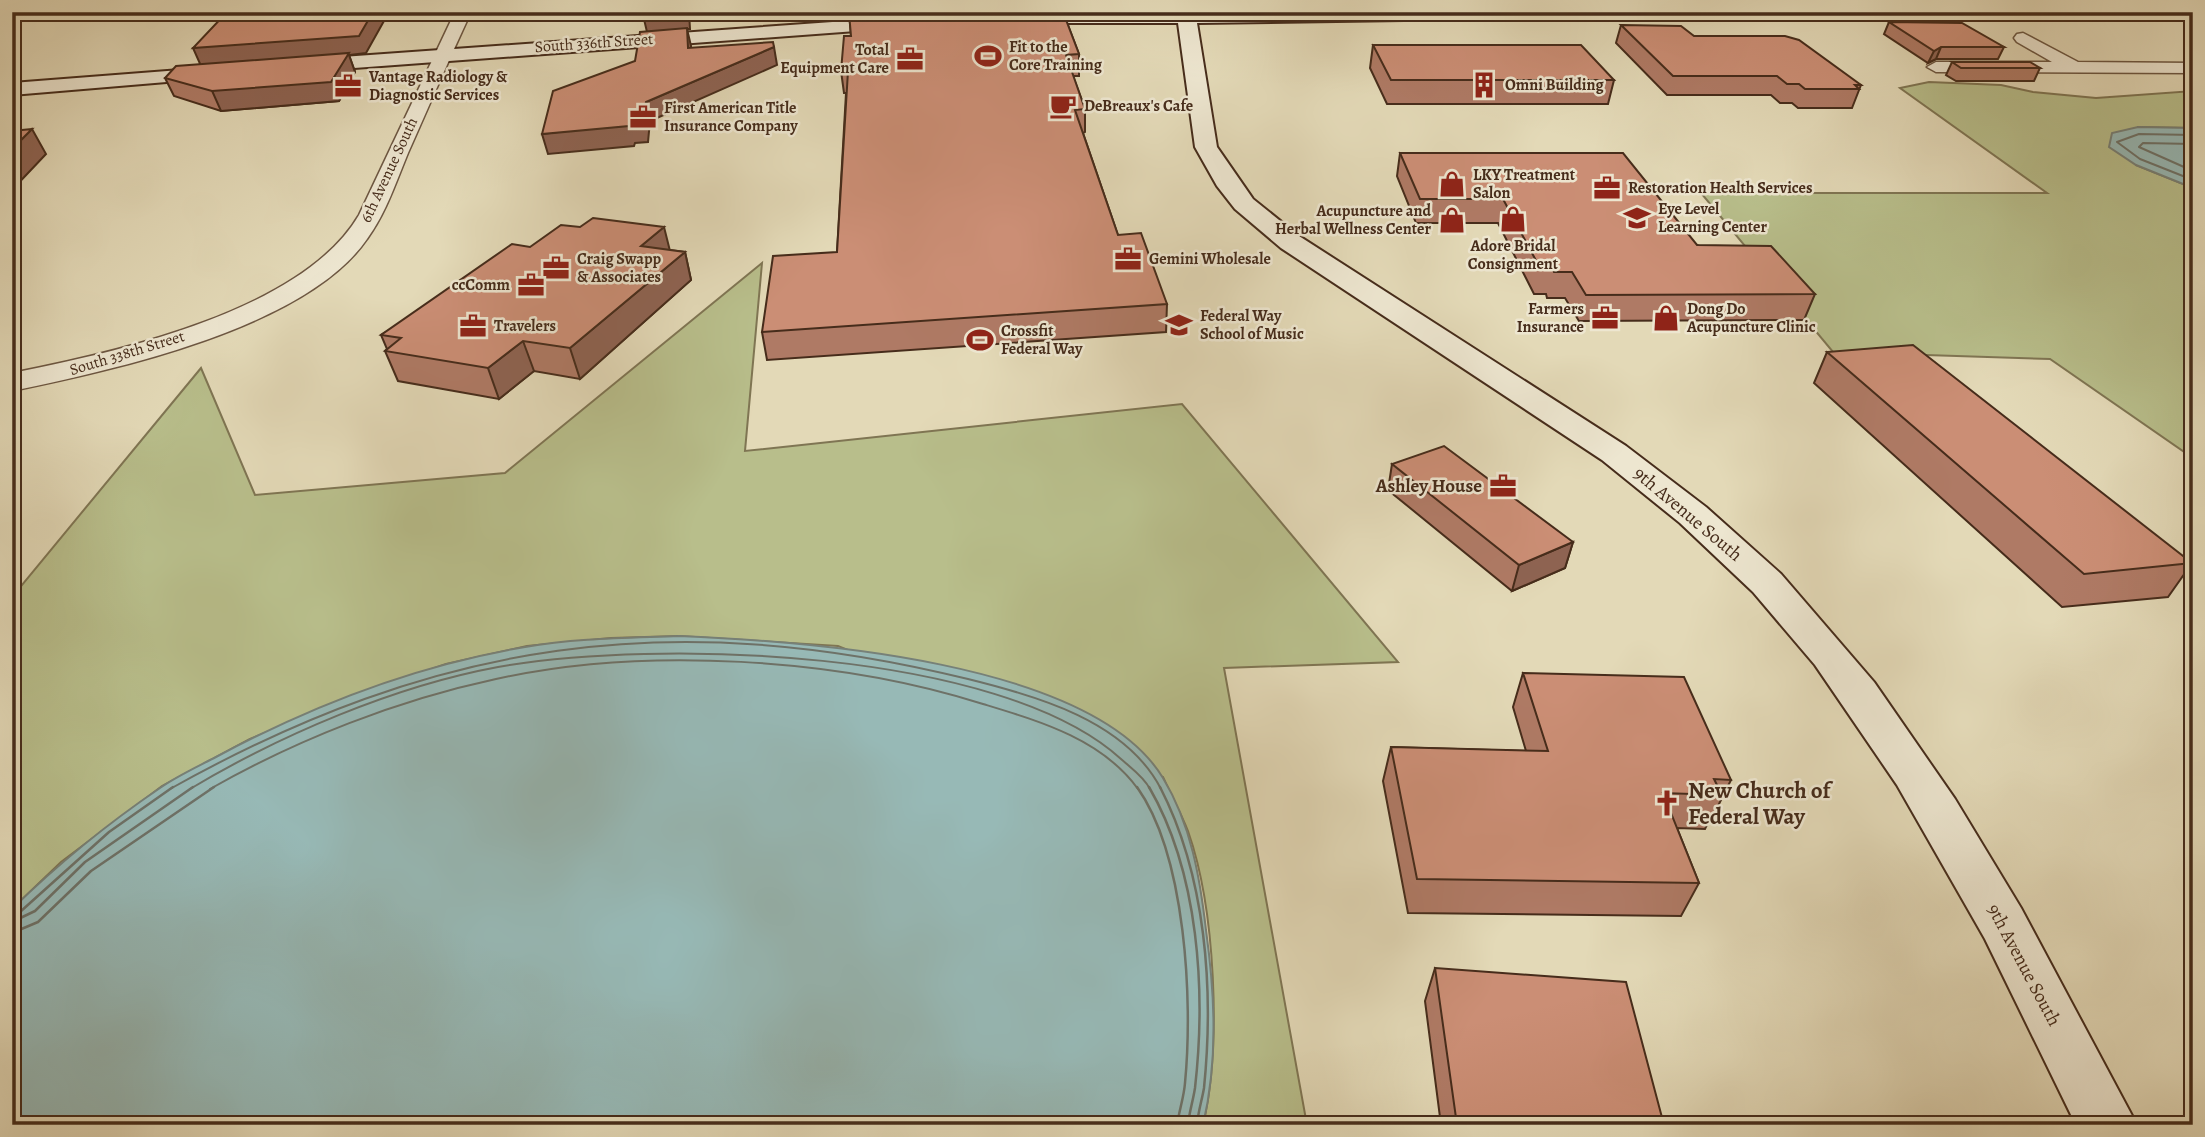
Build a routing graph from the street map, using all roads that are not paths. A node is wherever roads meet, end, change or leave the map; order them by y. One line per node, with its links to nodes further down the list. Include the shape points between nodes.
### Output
1 (463, 12): 10 (street, 6th Avenue South)
2 (882, 12): 10 (main road, South 336th Street)
3 (1464, 13): 4 (main road); 5 (main road, via 1422,18)
4 (1760, 13): 6 (main road)
5 (1186, 14): 7 (main road); 19 (main road, 9th Avenue South, via 1206,147 1244,204 1290,242 1659,486 1766,583 1830,656 1905,761 1987,895)
6 (2193, 15)
7 (991, 19)
8 (918, 22): 10 (main road, South 336th Street)
9 (2023, 38): 13 (street)
10 (445, 48): 11 (main road, South 336th Street); 17 (street, 6th Avenue South, via 373,208 350,246 300,285)
11 (277, 62)
12 (1936, 67): 13 (street)
13 (2075, 68): 14 (street)
14 (2193, 68)
15 (12, 77): 16 (main road, via 236,65)
16 (12, 89)
17 (240, 315): 18 (street, South 338th Street, via 141,351)
18 (12, 382)
19 (2108, 1125)

